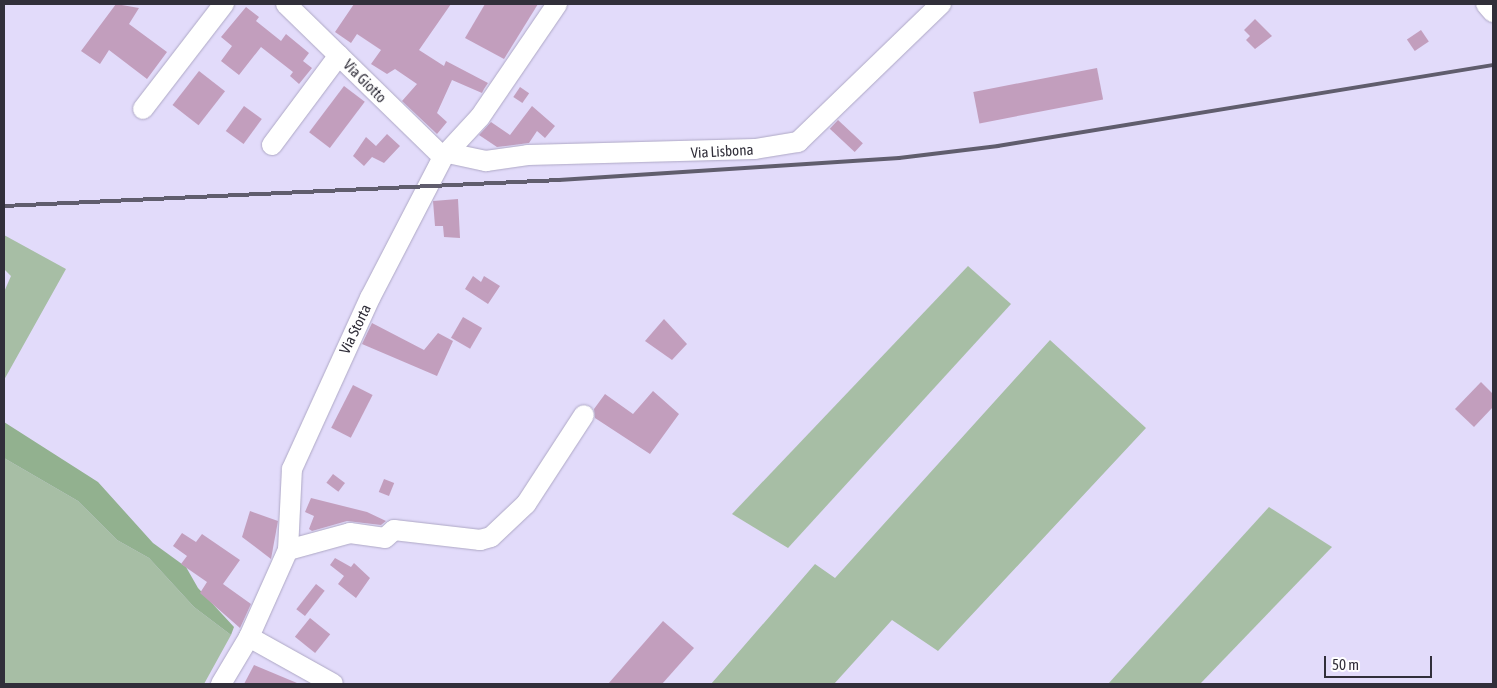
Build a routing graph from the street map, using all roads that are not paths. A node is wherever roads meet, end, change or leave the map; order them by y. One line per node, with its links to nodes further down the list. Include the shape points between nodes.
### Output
1 (224, 4): 8 (street)
2 (286, 4): 7 (street, Via Giotto)
3 (557, 4): 10 (street, Via Storta, via 480,117)
4 (941, 4): 10 (street, Via Lisbona, via 798,142 755,149 528,155 486,161)
5 (1486, 4): 6 (street)
6 (1493, 12)
7 (339, 55): 9 (street); 10 (street, Via Giotto)
8 (143, 109)
9 (272, 145)
10 (446, 155): 12 (street, Via Storta, via 362,314 292,468)
11 (584, 415): 12 (street, via 526,504 492,537 480,540 394,530 385,538 350,533)
12 (288, 550): 13 (street, Via Storta)
13 (250, 637): 14 (street, Via Storta); 15 (street)
14 (221, 684)
15 (334, 684)

